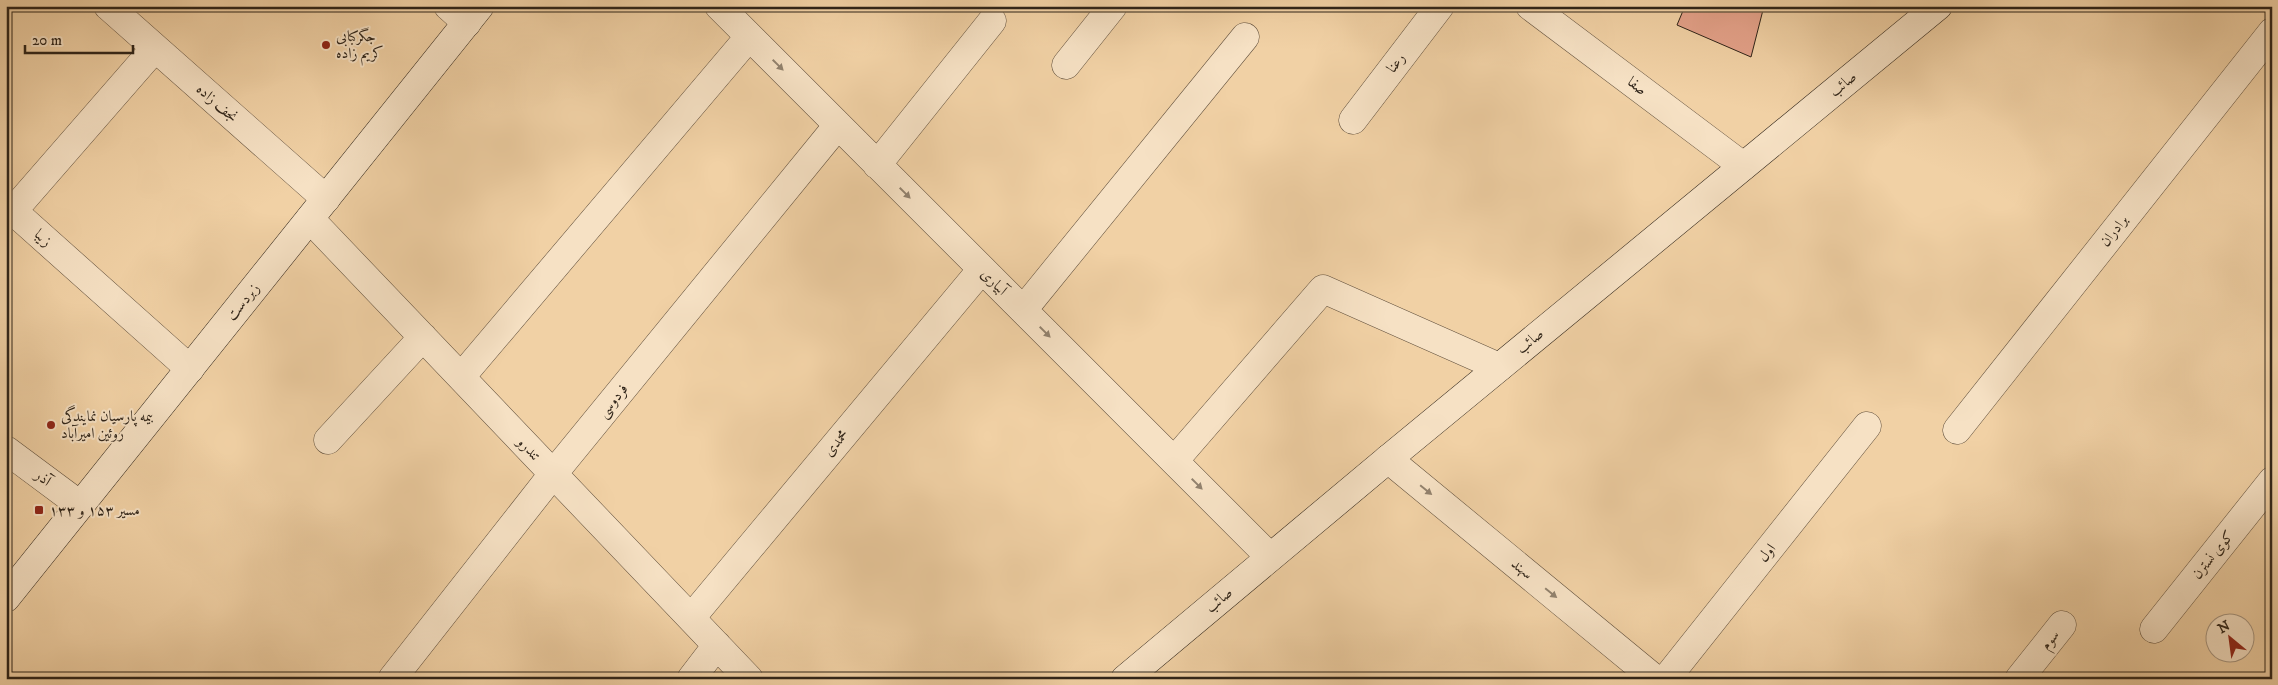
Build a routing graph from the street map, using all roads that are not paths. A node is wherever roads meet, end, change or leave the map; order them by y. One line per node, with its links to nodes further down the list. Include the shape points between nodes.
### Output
1 (108, 6): 12 (street, نجف زاده)
2 (719, 6): 10 (street, آبیاری)
3 (1113, 6): 13 (street)
4 (1440, 6): 14 (street, رعنا)
5 (1530, 6): 17 (street, صفا)
6 (1938, 6): 17 (street, صائب)
7 (465, 12): 18 (street, زبردست)
8 (992, 21): 16 (street)
9 (2272, 32): 26 (street, برادران)
10 (749, 37): 15 (street, آبیاری, one-way to 15); 24 (street)
11 (1245, 37): 20 (street)
12 (155, 48): 18 (street, نجف زاده); 23 (street, زیبا, via 13,211)
13 (1066, 65)
14 (1353, 120)
15 (838, 125): 16 (street, آبیاری); 31 (street, فردوسی)
16 (877, 165): 19 (street, آبیاری, one-way to 19)
17 (1743, 166): 22 (street, صائب)
18 (318, 209): 21 (street, تندرو); 23 (street, زبردست)
19 (982, 269): 20 (street, آبیاری); 36 (street, محمدی)
20 (1023, 310): 30 (street, آبیاری, one-way to 30)
21 (423, 337): 24 (street, تندرو); 27 (street)
22 (1499, 367): 29 (street, صائب); 30 (street, via 1323,289)
23 (190, 369): 33 (street, زبردست)
24 (461, 377): 31 (street, تندرو)
25 (1867, 426): 45 (street, اول)
26 (1957, 430)
27 (328, 440)
28 (6, 450): 33 (street, آذر)
29 (1388, 459): 34 (street, صائب); 44 (street, سهند, one-way to 44)
30 (1174, 461): 34 (street, آبیاری, one-way to 34)
31 (554, 474): 36 (street, تندرو); 40 (street, فردوسی)
32 (2272, 482): 38 (street, کوی نسترن)
33 (80, 505): 35 (street, زبردست)
34 (1270, 557): 43 (street, صائب)
35 (6, 598)
36 (691, 618): 39 (street, تندرو)
37 (2062, 625): 46 (street, سوم)
38 (2154, 629)
39 (717, 645): 41 (street); 42 (street, تندرو)
40 (392, 679)
41 (691, 679)
42 (749, 679)
43 (1125, 679)
44 (1655, 679)
45 (1666, 679)
46 (2019, 679)

